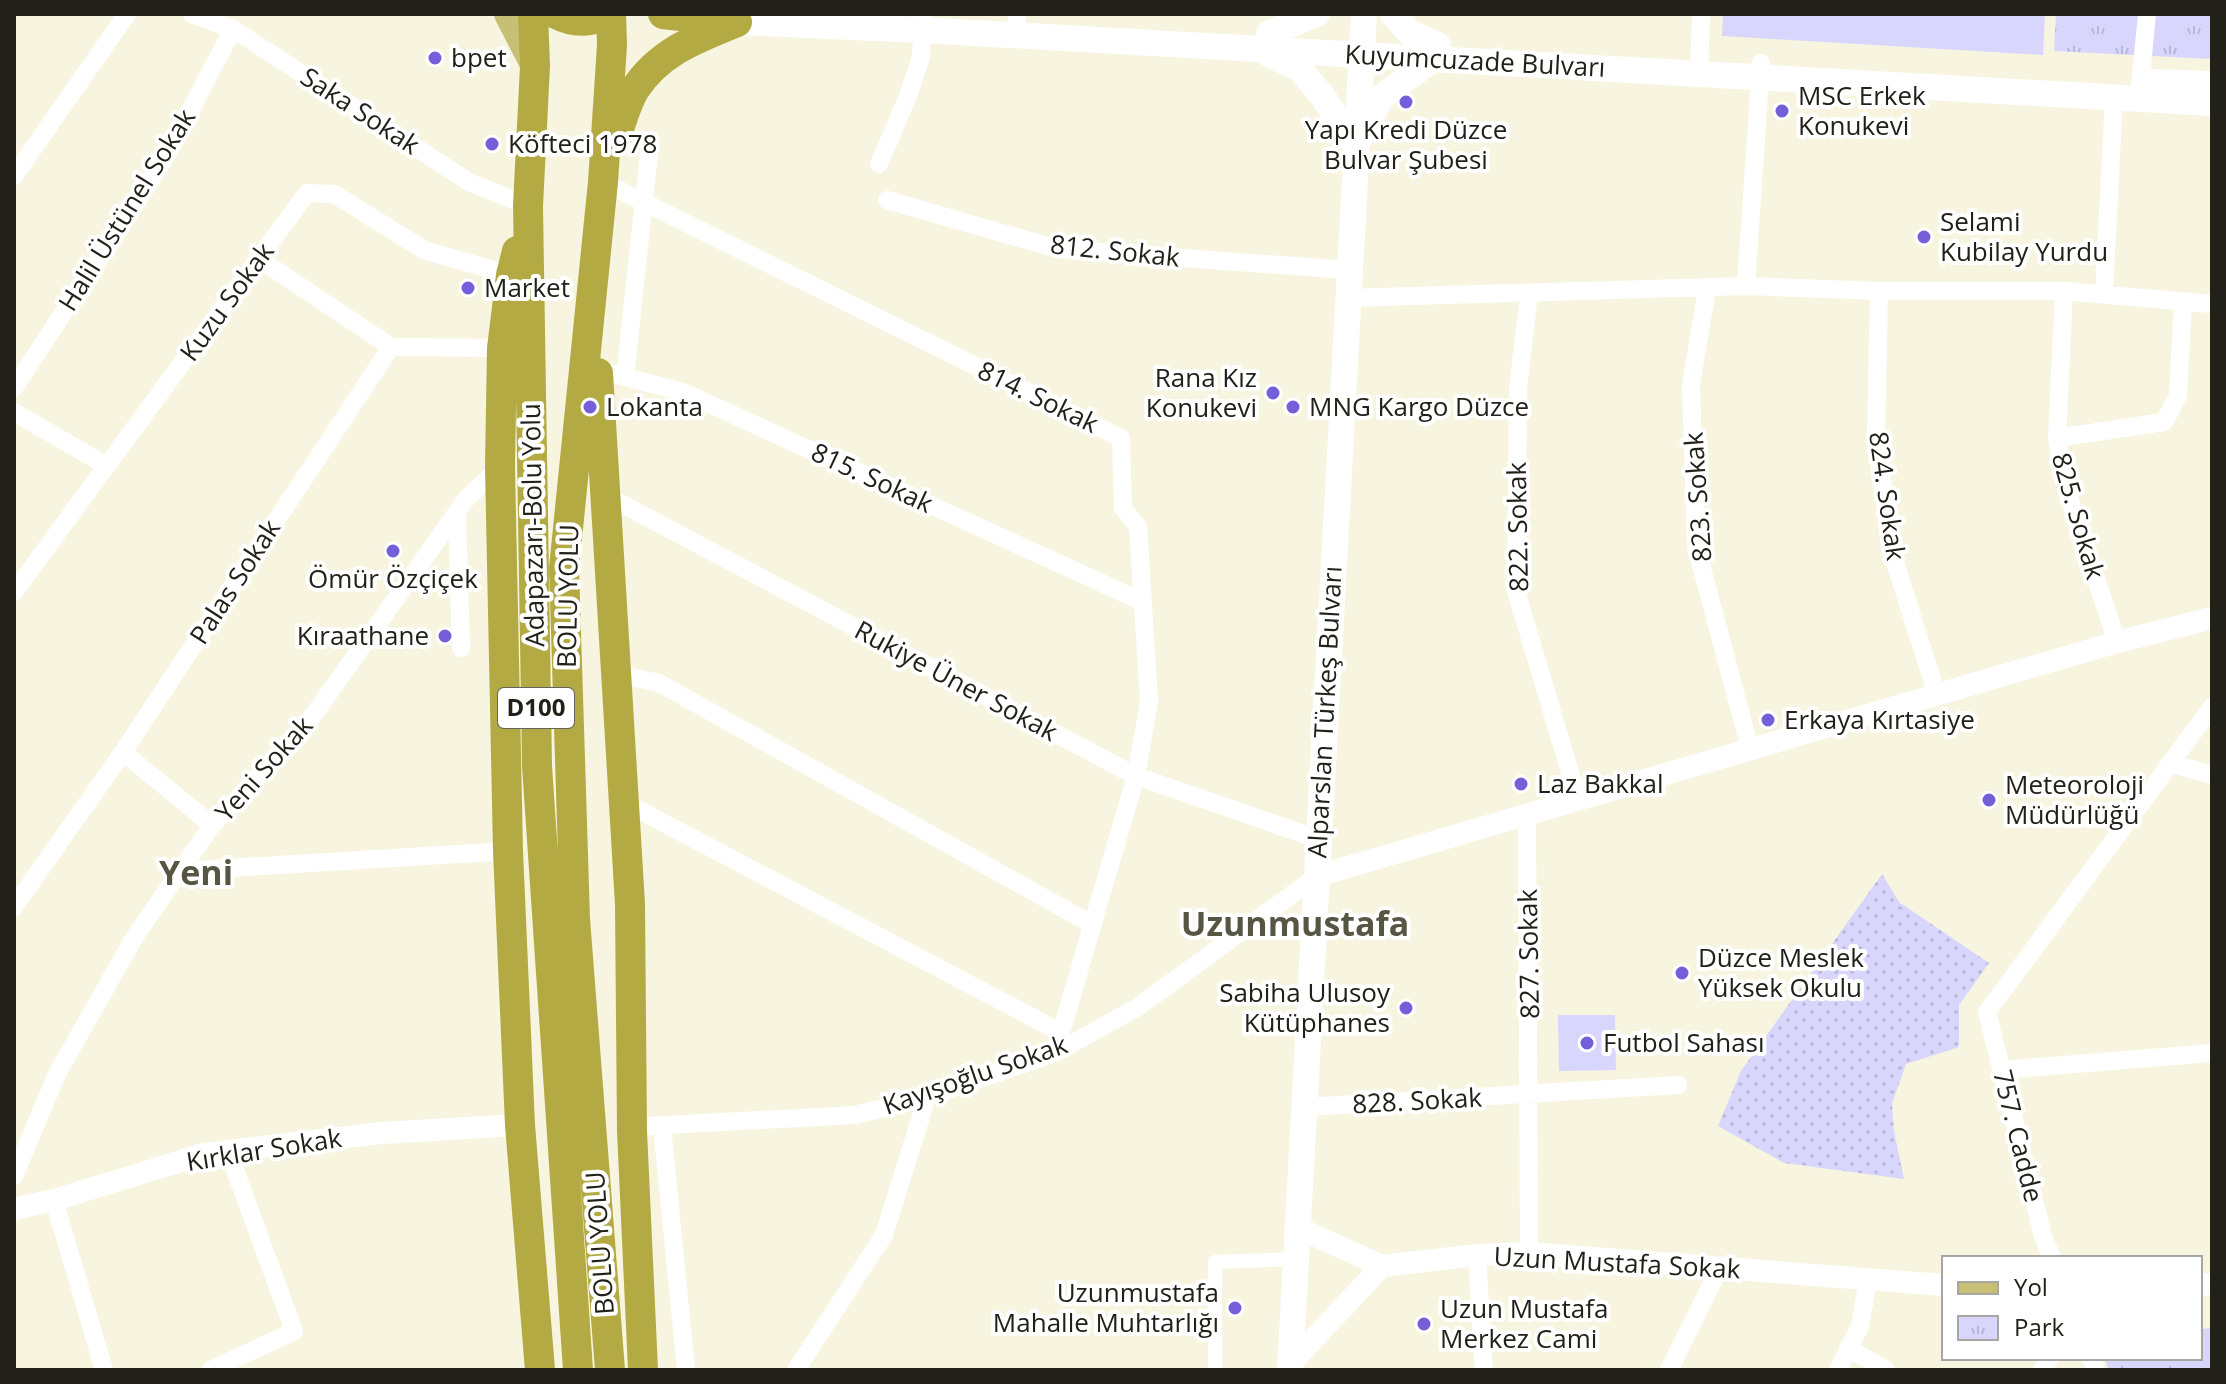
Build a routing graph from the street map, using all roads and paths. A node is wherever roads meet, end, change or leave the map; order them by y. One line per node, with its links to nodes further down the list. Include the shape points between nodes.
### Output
1 (127, 14): 28 (street)
2 (192, 14): 15 (street, Saka Sokak)
3 (508, 14): 19 (main road)
4 (533, 14): 19 (highway, Adapazarı-Bolu Yolu / D100)
5 (556, 14): 6 (highway, D100, via 583,22)
6 (611, 14): 29 (highway, BOLU YOLU / D100)
7 (663, 14): 13 (highway)
8 (1317, 14): 17 (main road)
9 (1393, 14): 18 (main road)
10 (1701, 14): 20 (street)
11 (2147, 14): 23 (street)
12 (921, 19): 13 (main road, Kuyumcuzade Bulvarı); 14 (main road, Kuyumcuzade Bulvarı); 27 (street, via 921,57)
13 (737, 22): 29 (highway, via 661,58 635,90)
14 (1017, 23): 17 (main road, Kuyumcuzade Bulvarı)
15 (233, 29): 32 (street, Saka Sokak, via 469,182); 49 (street, Halil Üstünel Sokak, via 167,155)
16 (1362, 36): 17 (main road, Kuyumcuzade Bulvarı); 18 (main road, Kuyumcuzade Bulvarı); 26 (main road, Alparslan Türkeş Bulvarı)
17 (1263, 41): 26 (main road, via 1300,69)
18 (1436, 52): 20 (main road, Kuyumcuzade Bulvarı); 26 (main road, via 1382,97)
19 (535, 66): 32 (highway, Adapazarı-Bolu Yolu / D100)
20 (1699, 66): 21 (main road, Kuyumcuzade Bulvarı)
21 (1760, 70): 23 (main road, Kuyumcuzade Bulvarı); 37 (street)
22 (2212, 84): 23 (main road, Kuyumcuzade Bulvarı)
23 (2131, 93): 24 (main road, Kuyumcuzade Bulvarı); 42 (street)
24 (2212, 103)
25 (650, 144): 31 (street)
26 (1356, 146): 34 (main road, Alparslan Türkeş Bulvarı)
27 (879, 164)
28 (14, 176)
29 (603, 176): 31 (street, 814. Sokak); 36 (highway, BOLU YOLU / D100)
30 (887, 200): 34 (street, 812. Sokak, via 1058,249)
31 (644, 202): 48 (street); 57 (street, 814. Sokak, via 1121,438 1123,508 1138,527)
32 (528, 206): 35 (highway); 108 (highway, Adapazarı-Bolu Yolu / D100, via 537,766)
33 (259, 259): 35 (street, Kuzu Sokak, via 307,193 334,194 424,250); 46 (street); 52 (street, Kuzu Sokak)
34 (1349, 270): 43 (main road, Alparslan Türkeş Bulvarı)
35 (511, 275): 47 (highway)
36 (592, 283): 48 (highway); 109 (highway, BOLU YOLU / D100, via 564,568 575,919)
37 (1746, 286): 38 (street); 39 (street)
38 (1707, 289): 41 (street); 64 (street, 823. Sokak, via 1691,384 1696,546)
39 (1879, 291): 40 (street); 62 (street, 824. Sokak, via 1876,436 1892,553)
40 (2064, 291): 42 (street); 51 (street, 825. Sokak)
41 (1529, 294): 43 (street); 69 (street, 822. Sokak, via 1518,388 1516,591)
42 (2104, 294): 44 (street)
43 (1347, 298): 73 (main road, Alparslan Türkeş Bulvarı)
44 (2183, 302): 45 (street); 51 (street, via 2178,396 2164,422)
45 (2212, 304)
46 (391, 347): 47 (street); 65 (street, Palas Sokak)
47 (502, 348): 53 (highway)
48 (612, 373): 54 (highway); 57 (street, 815. Sokak, via 683,392)
49 (14, 388)
50 (14, 412): 52 (street)
51 (2057, 438): 59 (street, 825. Sokak, via 2066,489)
52 (107, 466): 56 (street, Kuzu Sokak)
53 (500, 467): 55 (street, Yeni Sokak); 74 (highway)
54 (605, 495): 61 (highway); 68 (street, Rukiye Üner Sokak)
55 (457, 512): 60 (street); 72 (street, Yeni Sokak, via 305,727)
56 (14, 592)
57 (1141, 601): 68 (street, 814. Sokak, via 1149,702)
58 (2212, 618): 59 (street)
59 (2117, 642): 62 (street)
60 (461, 648)
61 (616, 674): 70 (highway); 78 (street, via 659,683)
62 (1937, 695): 64 (street)
63 (2212, 707): 66 (street)
64 (1750, 749): 69 (street)
65 (123, 752): 72 (street); 77 (street, Palas Sokak)
66 (2170, 763): 67 (street); 82 (street, 757. Cadde, via 1987,1012)
67 (2212, 775)
68 (1136, 776): 73 (street, Rukiye Üner Sokak); 78 (street, 814. Sokak)
69 (1578, 799): 71 (street)
70 (624, 802): 79 (street); 89 (highway)
71 (1527, 814): 76 (street); 84 (street, 827. Sokak)
72 (212, 825): 75 (street, Yeni Sokak)
73 (1318, 839): 76 (main road, Alparslan Türkeş Bulvarı)
74 (508, 851): 75 (street); 87 (highway)
75 (180, 871): 91 (street, Yeni Sokak, via 134,938 57,1074)
76 (1317, 876): 80 (street, Kayışoğlu Sokak, via 1138,1007); 86 (main road, Alparslan Türkeş Bulvarı)
77 (14, 907)
78 (1093, 925): 79 (street, 814. Sokak)
79 (1060, 1032): 80 (street, 814. Sokak)
80 (1055, 1053): 85 (street, Kayışoğlu Sokak)
81 (2212, 1053): 82 (street)
82 (2002, 1070): 97 (street, 757. Cadde)
83 (1678, 1085): 84 (street, 828. Sokak)
84 (1530, 1095): 86 (street, 828. Sokak); 95 (street, 827. Sokak)
85 (927, 1097): 88 (street, Kayışoğlu Sokak, via 855,1115); 112 (street, via 884,1235)
86 (1304, 1107): 94 (main road, Alparslan Türkeş Bulvarı)
87 (520, 1125): 90 (street, Kırklar Sokak, via 381,1133); 107 (highway)
88 (662, 1126): 89 (street, Kayışoğlu Sokak); 111 (street)
89 (632, 1131): 110 (highway)
90 (228, 1151): 92 (street, Kırklar Sokak); 106 (street, via 294,1331)
91 (14, 1176)
92 (54, 1200): 93 (street, Kırklar Sokak); 105 (street)
93 (14, 1209)
94 (1298, 1228): 98 (main road, Alparslan Türkeş Bulvarı); 99 (street)
95 (1529, 1253): 96 (street, Uzun Mustafa Sokak); 100 (street, Uzun Mustafa Sokak)
96 (1477, 1255): 99 (street, Uzun Mustafa Sokak); 114 (street)
97 (2051, 1256)
98 (1296, 1259): 104 (main road, Alparslan Türkeş Bulvarı); 113 (street, via 1215,1262)
99 (1382, 1266): 104 (street)
100 (1720, 1267): 101 (street, Uzun Mustafa Sokak); 115 (street)
101 (1868, 1280): 102 (street, Uzun Mustafa Sokak); 103 (street, via 1860,1326)
102 (1942, 1285)
103 (1848, 1348): 116 (street); 117 (street)
104 (1288, 1368)
105 (104, 1370)
106 (211, 1370)
107 (540, 1370)
108 (578, 1370)
109 (610, 1370)
110 (643, 1370)
111 (686, 1370)
112 (796, 1370)
113 (1215, 1370)
114 (1484, 1370)
115 (1669, 1370)
116 (1838, 1370)
117 (1886, 1370)

